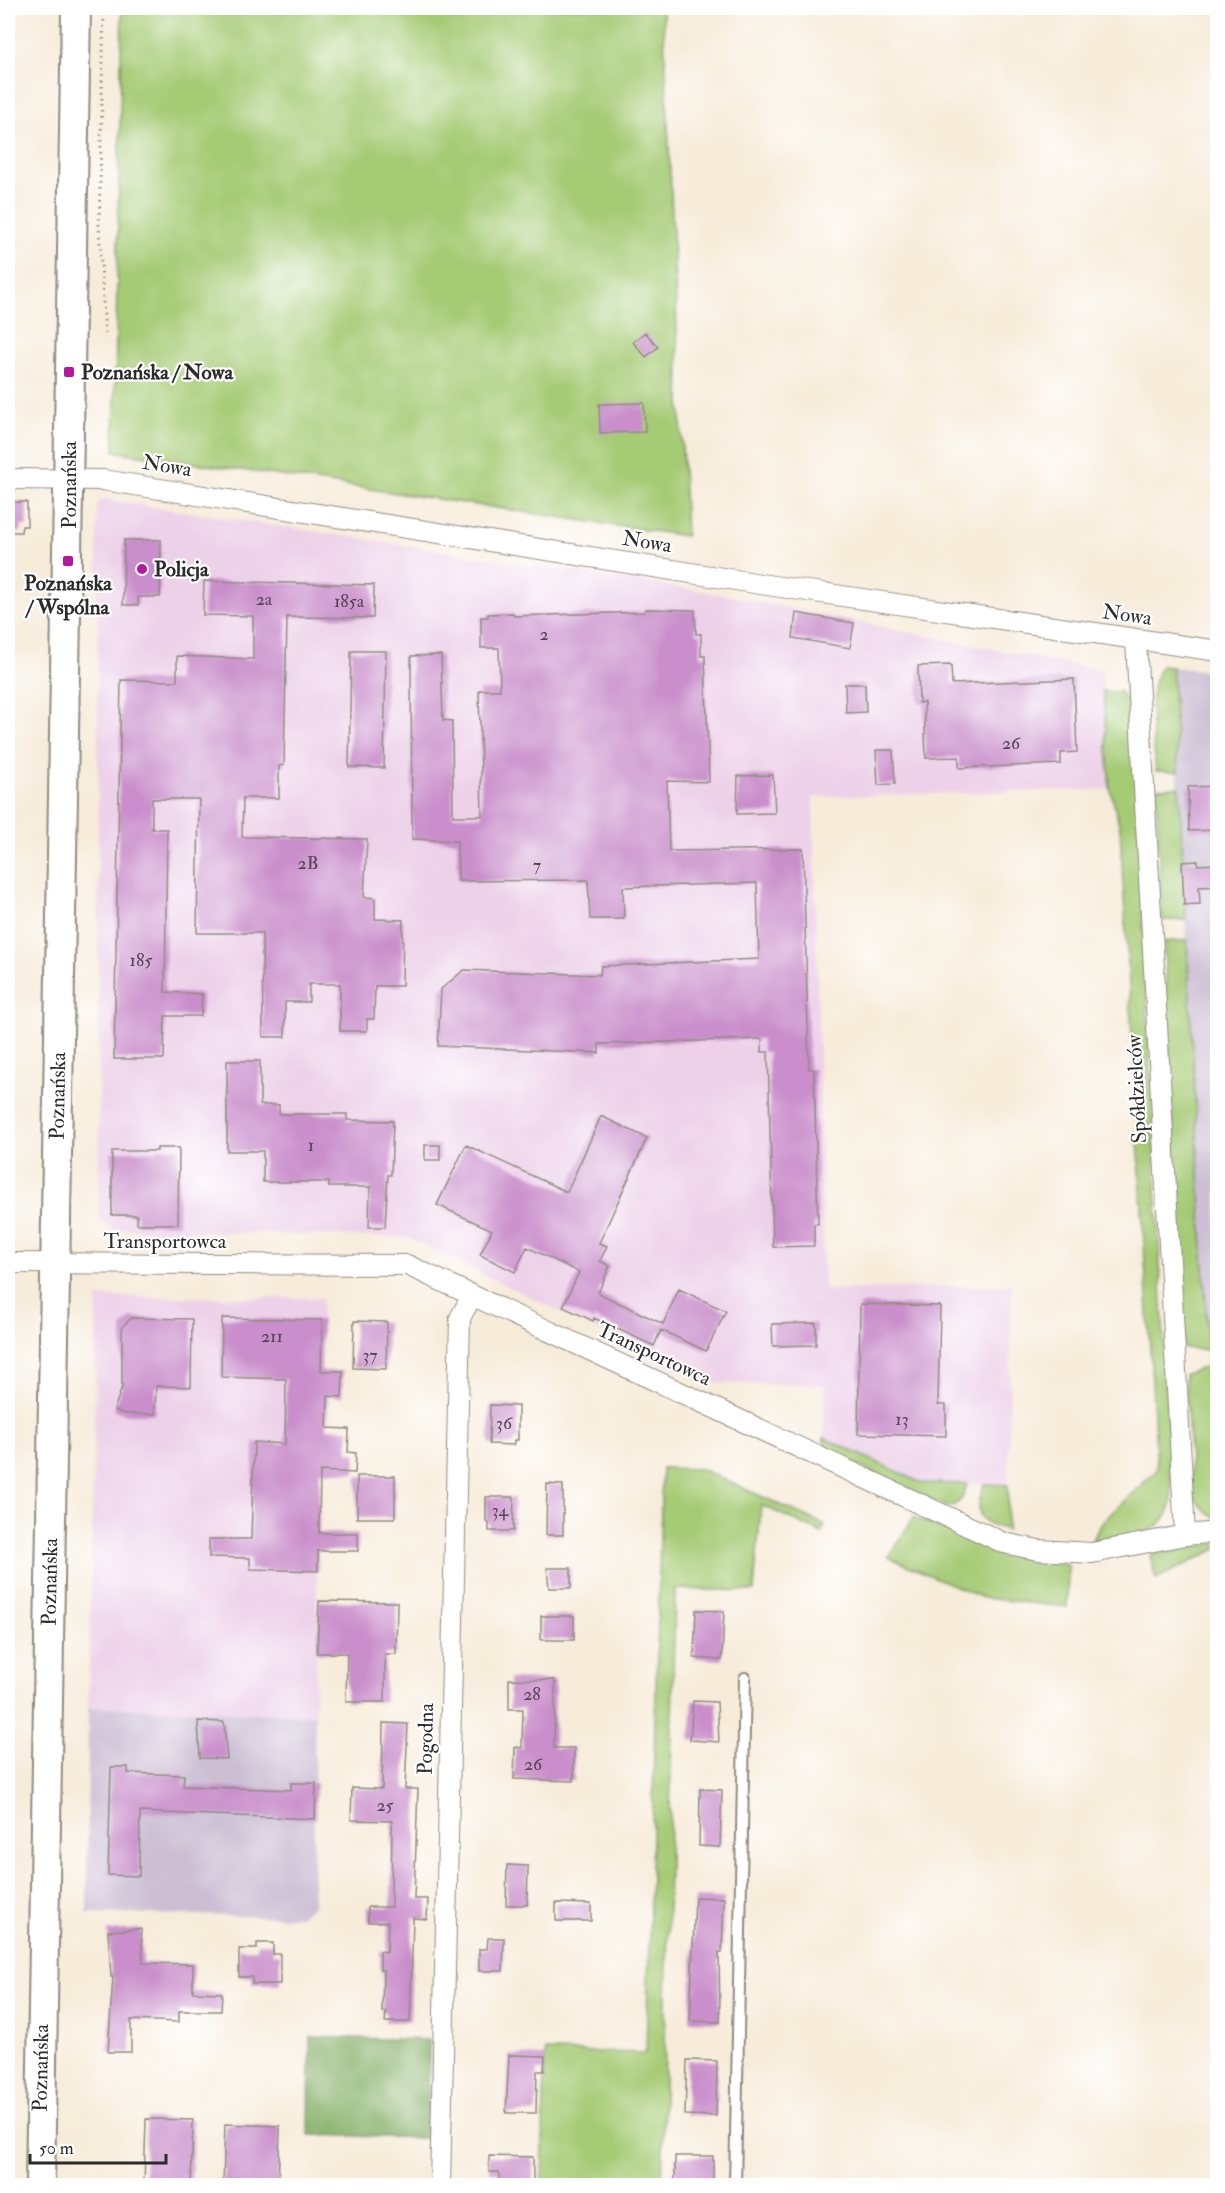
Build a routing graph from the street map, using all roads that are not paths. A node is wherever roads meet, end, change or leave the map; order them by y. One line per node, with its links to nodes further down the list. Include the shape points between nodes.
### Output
1 (76, 8): 2 (main road, Poznańska)
2 (69, 478): 3 (street, Nowa); 4 (street, Nowa, via 103,480); 7 (main road, Poznańska)
3 (8, 479)
4 (1136, 641): 5 (street, Nowa); 10 (street, Spółdzielców)
5 (1218, 651)
6 (8, 1263): 7 (street, Transportowca)
7 (55, 1264): 8 (street, Transportowca, via 407,1265); 12 (main road, Poznańska)
8 (472, 1296): 10 (street, Transportowca, via 1004,1543 1038,1550 1092,1553); 13 (street, Pogodna, via 460,1318)
9 (1218, 1532): 10 (street, Transportowca)
10 (1185, 1534)
11 (745, 1678): 14 (lane)
12 (40, 2186)
13 (440, 2186)
14 (735, 2186)

